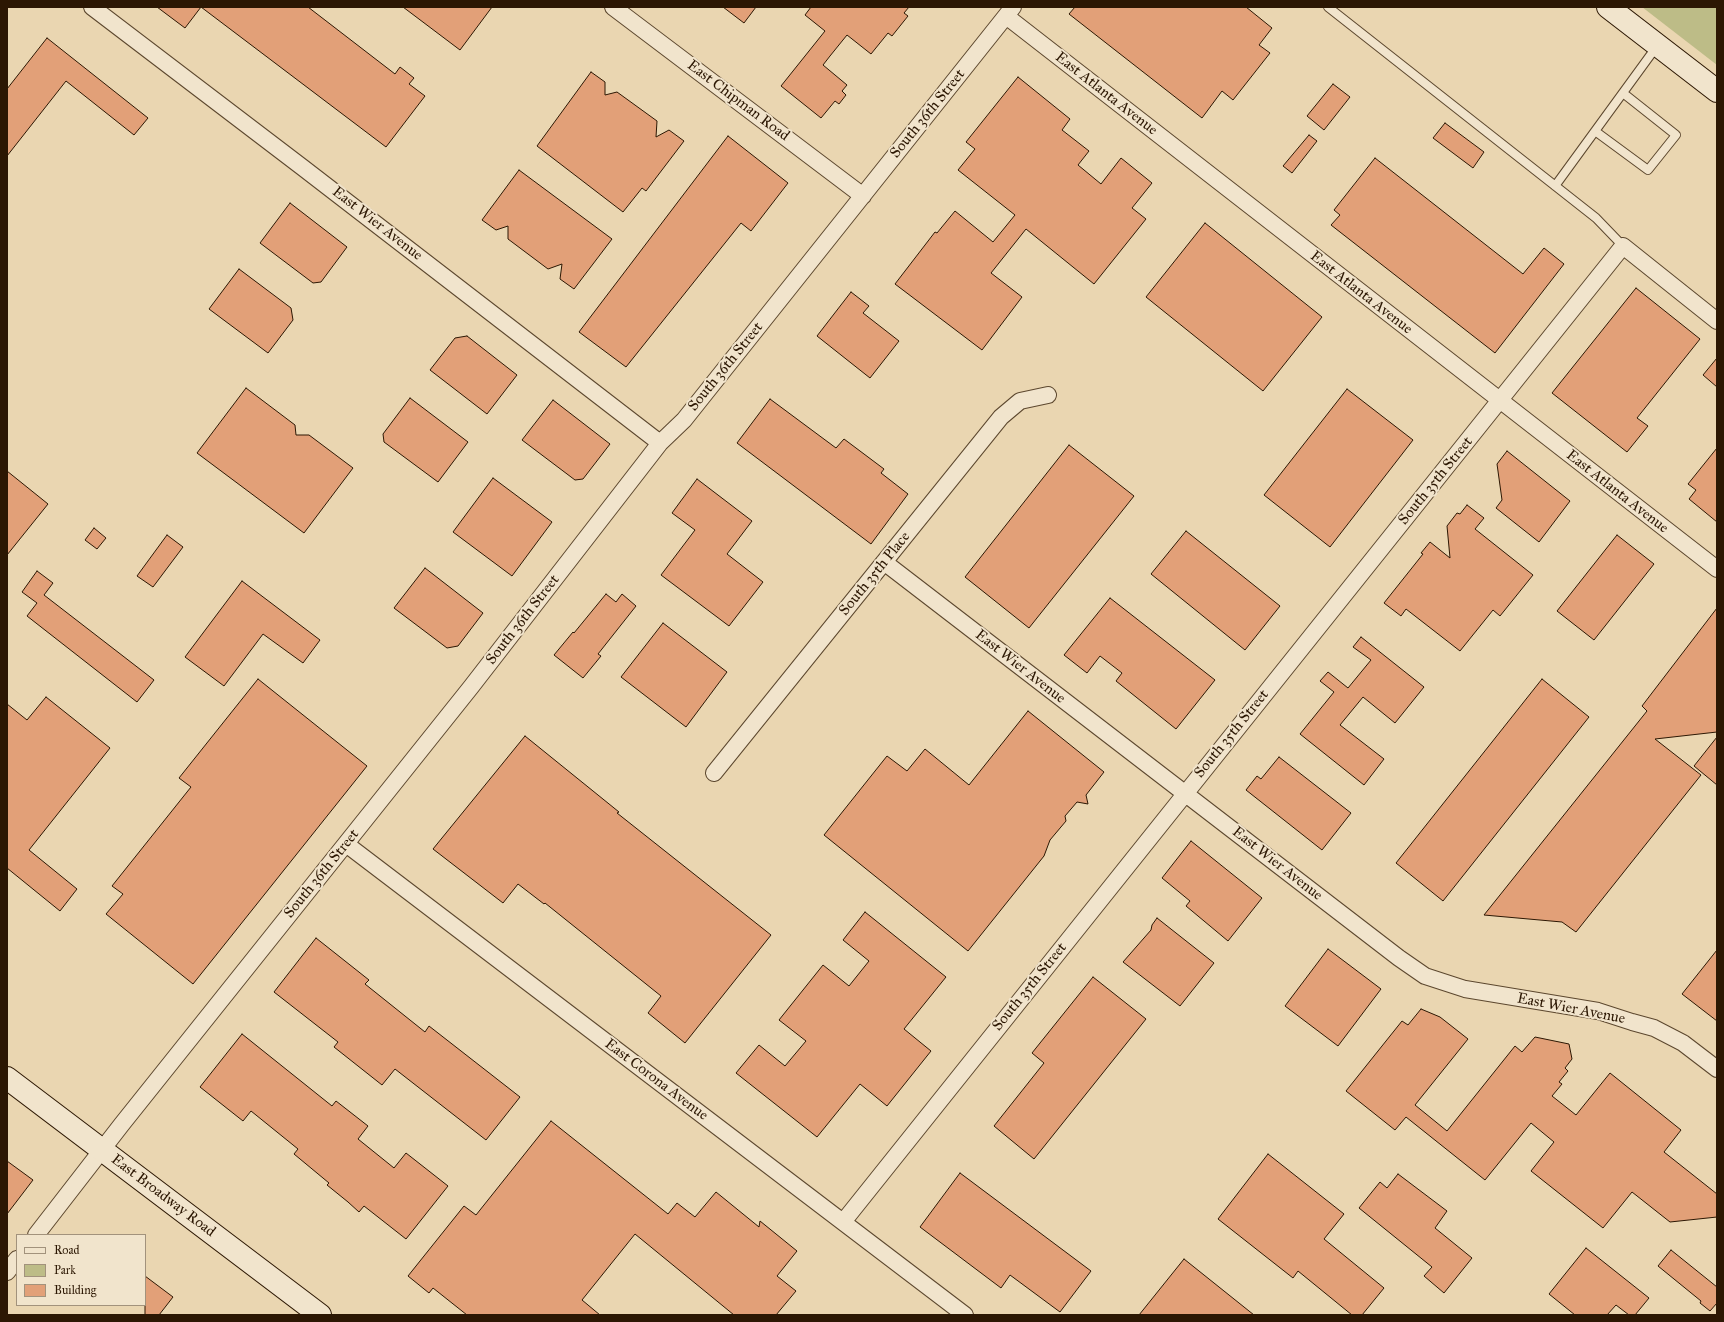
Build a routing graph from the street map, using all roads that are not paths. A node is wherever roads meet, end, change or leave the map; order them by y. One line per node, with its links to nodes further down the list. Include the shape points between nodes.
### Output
1 (92, 7): 16 (street, East Wier Avenue)
2 (613, 7): 11 (street, East Chipman Road)
3 (1328, 7): 10 (lane)
4 (1608, 7): 6 (main road)
5 (1010, 12): 11 (street, South 36th Street); 15 (street, East Atlanta Avenue)
6 (1658, 45): 7 (main road); 8 (lane)
7 (1717, 91)
8 (1623, 93): 9 (lane); 9 (lane, via 1676,135 1648,170)
9 (1595, 131): 10 (lane)
10 (1555, 186): 12 (lane, via 1596,218)
11 (863, 196): 16 (street, South 36th Street, via 684,420)
12 (1623, 246): 13 (street); 15 (street, South 35th Street)
13 (1717, 321)
14 (1048, 395): 17 (street, South 35th Place, via 1020,401 1001,417)
15 (1500, 401): 18 (street, East Atlanta Avenue); 20 (street, South 35th Street)
16 (660, 443): 21 (street, South 36th Street)
17 (884, 562): 19 (street, South 35th Place); 20 (street, East Wier Avenue)
18 (1717, 570)
19 (714, 773)
20 (1185, 792): 22 (street, East Wier Avenue, via 1393,954 1425,976 1465,989 1598,1012 1654,1028 1683,1043); 25 (street, South 35th Street)
21 (346, 844): 24 (street, South 36th Street); 25 (street, East Corona Avenue)
22 (1717, 1068)
23 (7, 1078): 24 (main road, East Broadway Road)
24 (102, 1150): 26 (street, South 36th Street); 29 (main road, East Broadway Road)
25 (843, 1222): 30 (street, East Corona Avenue)
26 (37, 1234)
27 (16, 1260): 28 (street)
28 (7, 1272)
29 (320, 1315)
30 (966, 1315)

